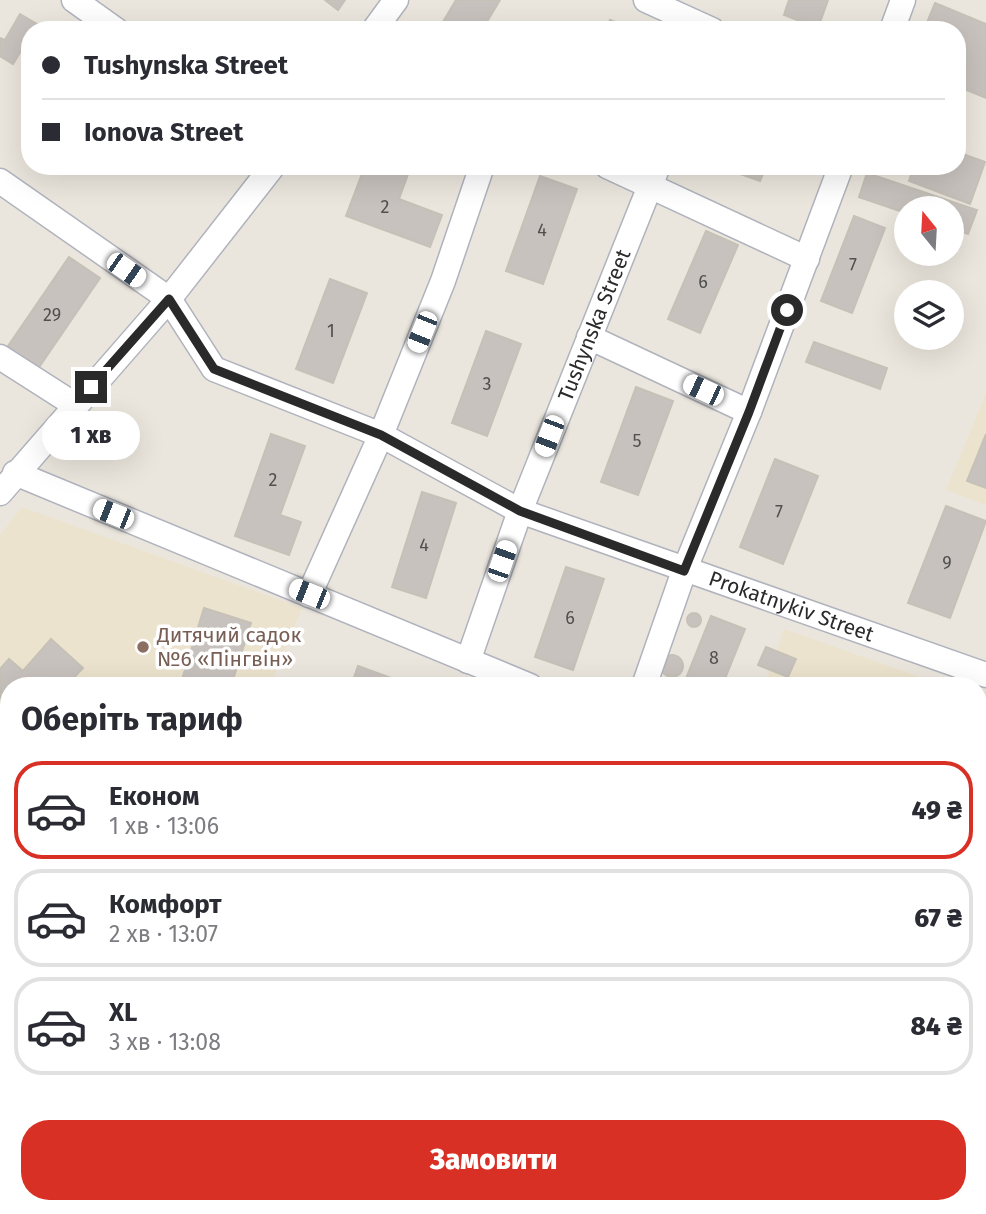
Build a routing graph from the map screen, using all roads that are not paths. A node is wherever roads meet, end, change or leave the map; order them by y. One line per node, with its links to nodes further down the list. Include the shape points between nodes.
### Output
1 (74, 0): 5 (street)
2 (396, 0): 6 (street)
3 (646, 0): 7 (street)
4 (903, 0): 8 (street)
5 (103, 21)
6 (381, 21)
7 (692, 21)
8 (895, 21)
9 (266, 175): 15 (street)
10 (479, 175): 20 (street, via 443,281)
11 (838, 175): 14 (street)
12 (654, 177): 14 (street); 16 (street, Tushynska Street)
13 (0, 181): 15 (street)
14 (807, 258): 19 (street)
15 (169, 299): 18 (street); 20 (street, Prokatnykiv Street, via 214,369)
16 (589, 337): 19 (street); 22 (street, Tushynska Street)
17 (0, 357): 18 (street)
18 (75, 405): 21 (street)
19 (749, 412): 23 (street)
20 (381, 435): 22 (street, Prokatnykiv Street); 24 (street)
21 (7, 483): 24 (street)
22 (520, 511): 23 (street, Prokatnykiv Street); 25 (street, Tushynska Street)
23 (684, 571): 26 (street, Prokatnykiv Street); 28 (street)
24 (309, 594): 25 (street)
25 (468, 661): 27 (street)
26 (986, 675)
27 (508, 677)
28 (647, 677)

